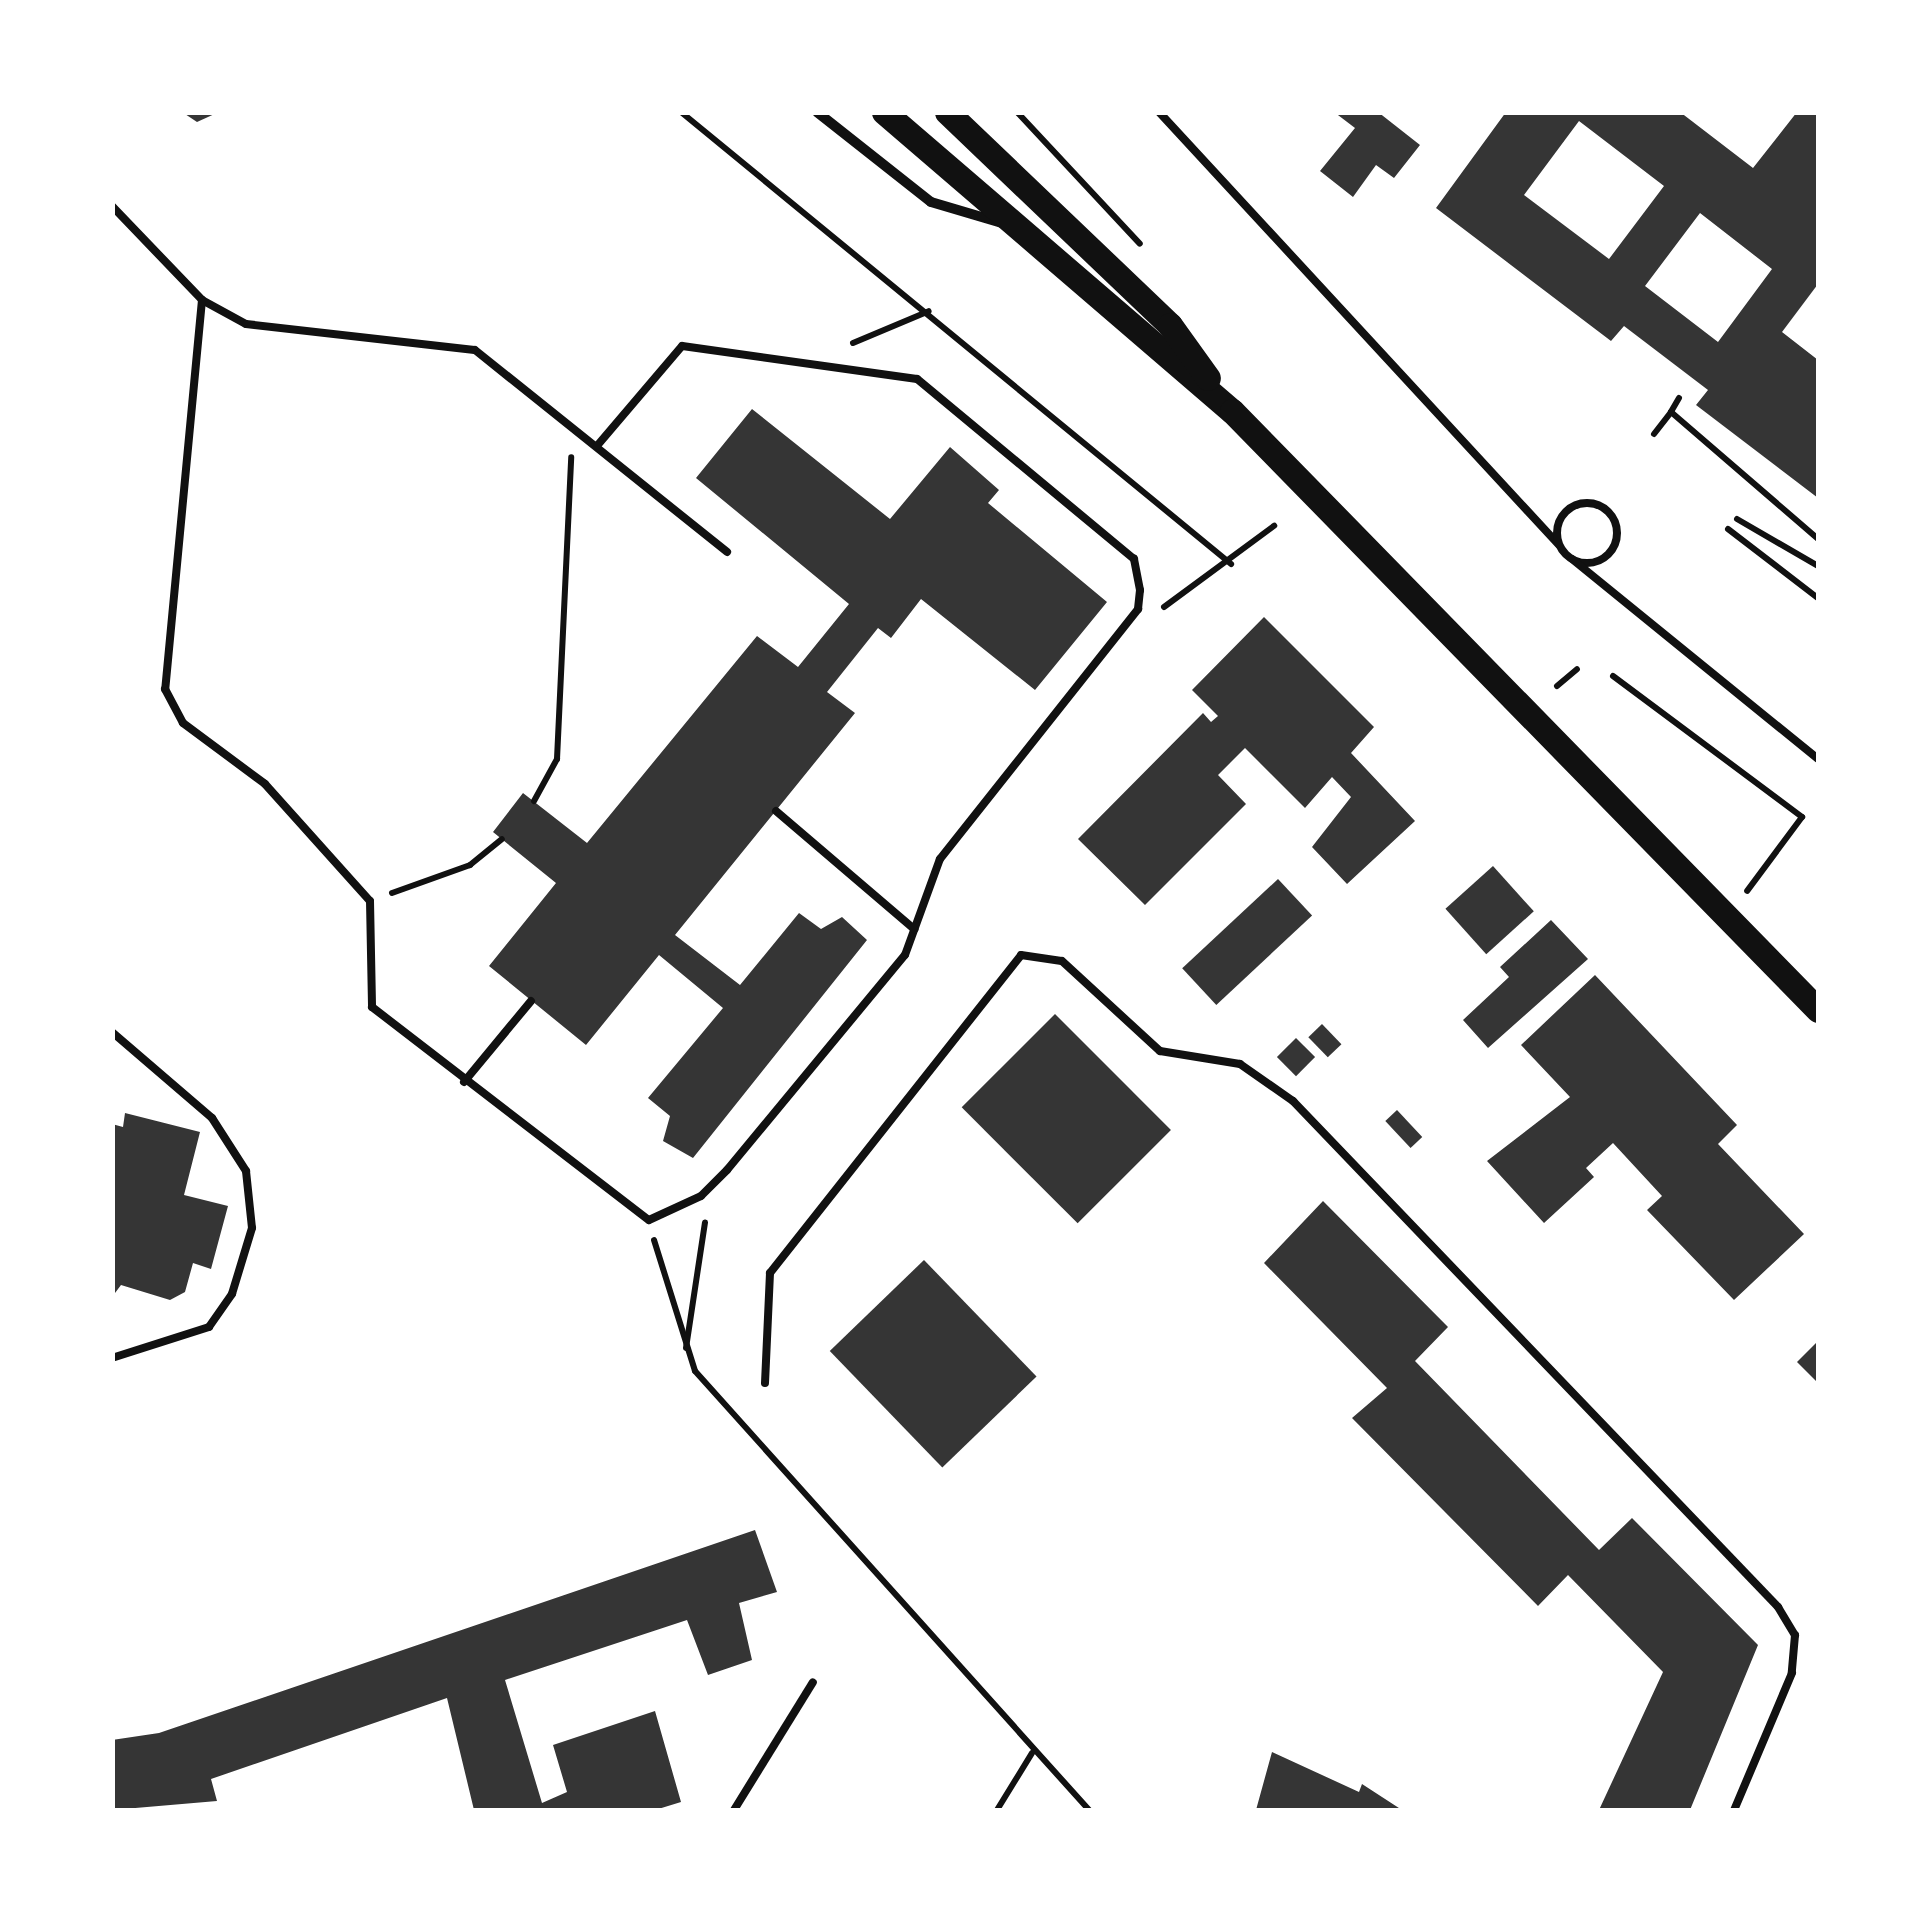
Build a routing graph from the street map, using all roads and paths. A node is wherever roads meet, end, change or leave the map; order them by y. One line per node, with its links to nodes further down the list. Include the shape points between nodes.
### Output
1 (681, 112): 9 (path)
2 (817, 112): 7 (street, via 931,202)
3 (884, 112): 7 (main road)
4 (948, 112): 12 (main road, via 1170,325)
5 (1158, 112): 21 (lane)
6 (112, 206): 8 (lane)
7 (1018, 228): 12 (main road)
8 (202, 300): 14 (lane, via 246,324 475,350); 35 (lane, via 165,689 183,723 265,784)
9 (930, 310): 10 (path); 24 (path)
10 (815, 359): 16 (lane, via 682,346); 27 (lane, via 917,380 1134,558)
11 (1679, 398): 13 (path)
12 (1232, 411): 36 (main road)
13 (1671, 412): 15 (path); 20 (path)
14 (572, 426): 16 (lane); 32 (path, via 557,759)
15 (1654, 434)
16 (598, 446): 22 (lane)
17 (1737, 519): 25 (path)
18 (1274, 526): 24 (path)
19 (1728, 529): 26 (path)
20 (1818, 539)
21 (1559, 545): 23 (lane); 23 (lane, via 1568,509 1597,504 1612,516 1609,553)
22 (727, 552)
23 (1572, 560): 31 (lane)
24 (1231, 564): 27 (path, via 1160,609)
25 (1818, 566)
26 (1818, 598)
27 (1138, 610): 37 (lane, via 940,859)
28 (1577, 669): 30 (path)
29 (1614, 676): 36 (path, via 1802,817 1767,872)
30 (1558, 686)
31 (1818, 759)
32 (534, 801)
33 (776, 812): 37 (lane)
34 (502, 839): 35 (path, via 470,865)
35 (370, 902): 41 (lane, via 372,1008)
36 (1724, 912): 39 (main road)
37 (914, 929): 42 (lane, via 905,955)
38 (532, 1001): 41 (lane)
39 (1818, 1010)
40 (112, 1032): 45 (lane, via 212,1118 246,1171 252,1228 232,1294 209,1327)
41 (464, 1082): 43 (lane)
42 (727, 1170): 43 (lane, via 700,1196); 44 (path, via 703,1228)
43 (648, 1220): 44 (path)
44 (686, 1349): 48 (path, via 696,1372)
45 (112, 1358)
46 (765, 1383): 52 (lane, via 770,1273 1020,956 1062,962 1160,1051 1240,1064 1293,1101 1778,1607 1795,1634 1792,1673)
47 (813, 1682): 49 (lane)
48 (1032, 1753): 50 (path); 51 (path)
49 (734, 1810)
50 (997, 1810)
51 (1088, 1810)
52 (1734, 1810)

